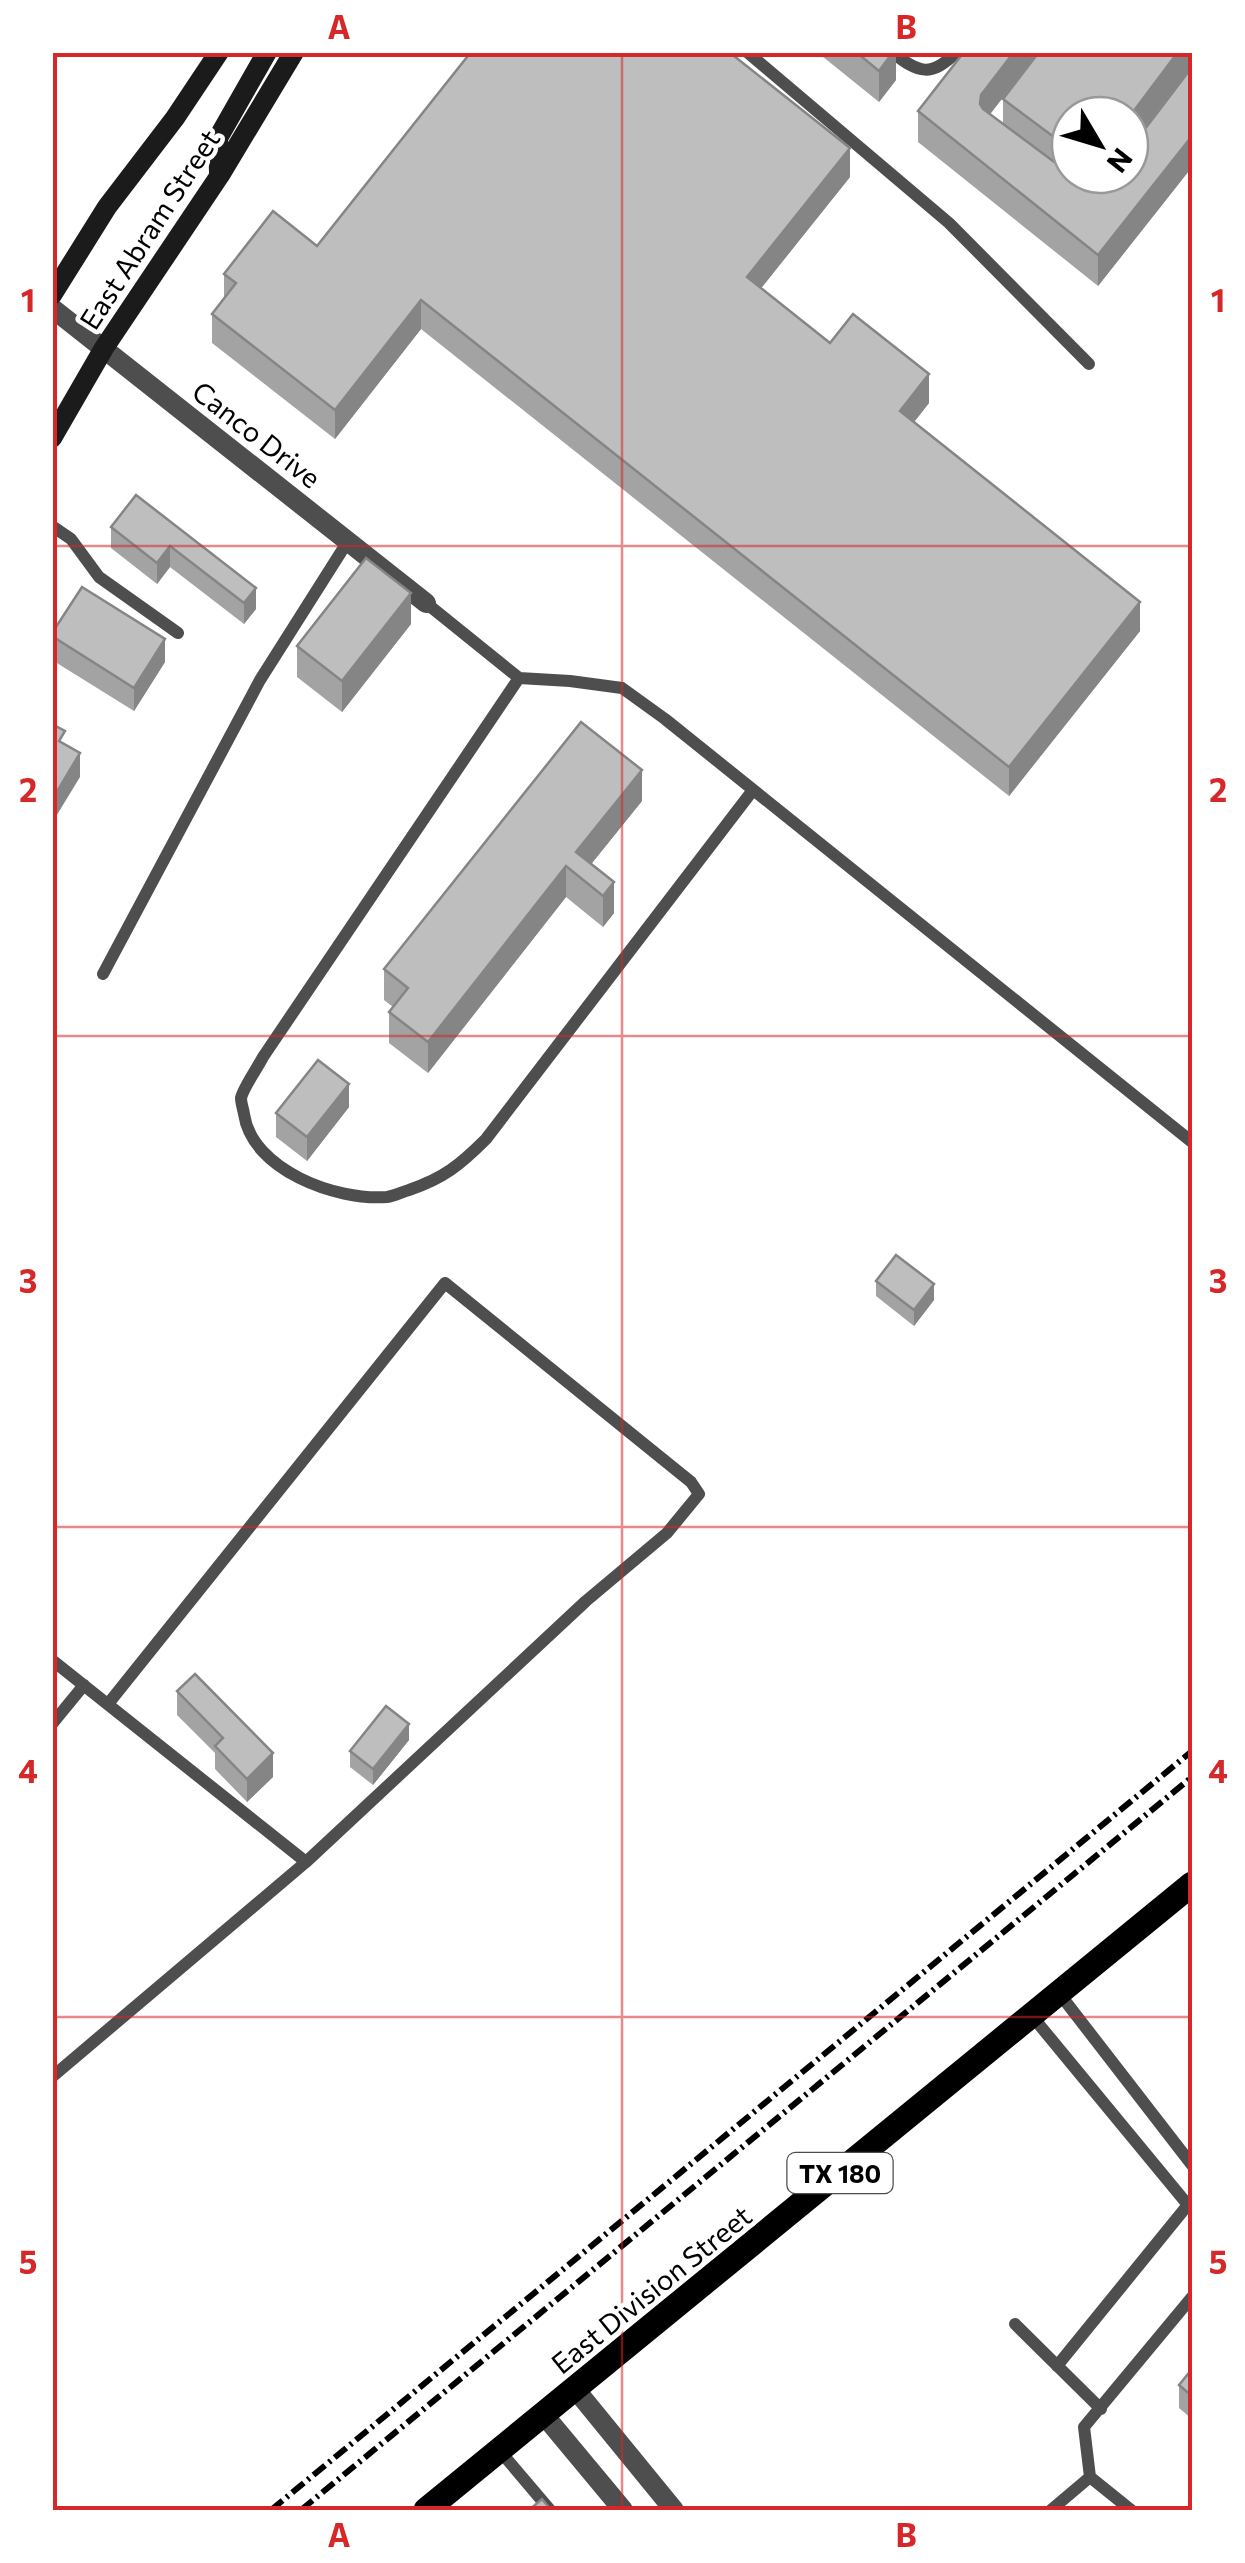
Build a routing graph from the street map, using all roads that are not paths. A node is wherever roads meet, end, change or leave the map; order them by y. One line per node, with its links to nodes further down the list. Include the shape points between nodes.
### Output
1 (219, 52): 8 (main road, East Abram Street)
2 (268, 52): 7 (main road, via 218,138)
3 (294, 52): 7 (main road, East Abram Street)
4 (747, 52): 11 (lane, via 948,223)
5 (892, 52): 6 (lane, via 926,72)
6 (957, 52)
7 (220, 175): 10 (main road, East Abram Street)
8 (52, 295)
9 (52, 308): 10 (street, Canco Drive)
10 (104, 348): 12 (main road, East Abram Street); 14 (street, Canco Drive)
11 (1089, 364)
12 (52, 438)
13 (52, 526): 16 (lane, via 100,577)
14 (348, 541): 15 (street, Canco Drive); 19 (lane, via 260,680)
15 (426, 603): 17 (lane)
16 (178, 633)
17 (519, 678): 18 (lane, via 622,688); 18 (lane, via 241,1097 257,1147 315,1185 389,1197 457,1168)
18 (753, 790): 20 (lane)
19 (103, 974)
20 (1192, 1142)
21 (52, 1660): 22 (lane)
22 (84, 1684): 23 (lane); 24 (lane)
23 (108, 1704): 25 (lane); 25 (lane, via 445,1283 691,1482 699,1494 667,1532)
24 (52, 1724)
25 (306, 1862): 29 (lane)
26 (1192, 1884): 27 (main road, East Division Street / TX 180)
27 (1059, 1993): 28 (main road, East Division Street / TX 180); 30 (lane)
28 (1032, 2016): 31 (lane); 35 (main road, East Division Street / TX 180)
29 (52, 2077)
30 (1192, 2165)
31 (1190, 2202): 34 (lane)
32 (1192, 2297): 36 (lane)
33 (1014, 2324): 34 (lane)
34 (1058, 2366): 36 (lane)
35 (576, 2390): 37 (main road, East Division Street / TX 180); 43 (street)
36 (1101, 2409): 39 (lane, via 1084,2427)
37 (544, 2415): 38 (main road, East Division Street / TX 180); 42 (street)
38 (500, 2451): 40 (main road, East Division Street / TX 180); 41 (lane)
39 (1090, 2477): 44 (lane); 45 (lane)
40 (426, 2510)
41 (550, 2510)
42 (623, 2510)
43 (674, 2510)
44 (1051, 2510)
45 (1130, 2510)

